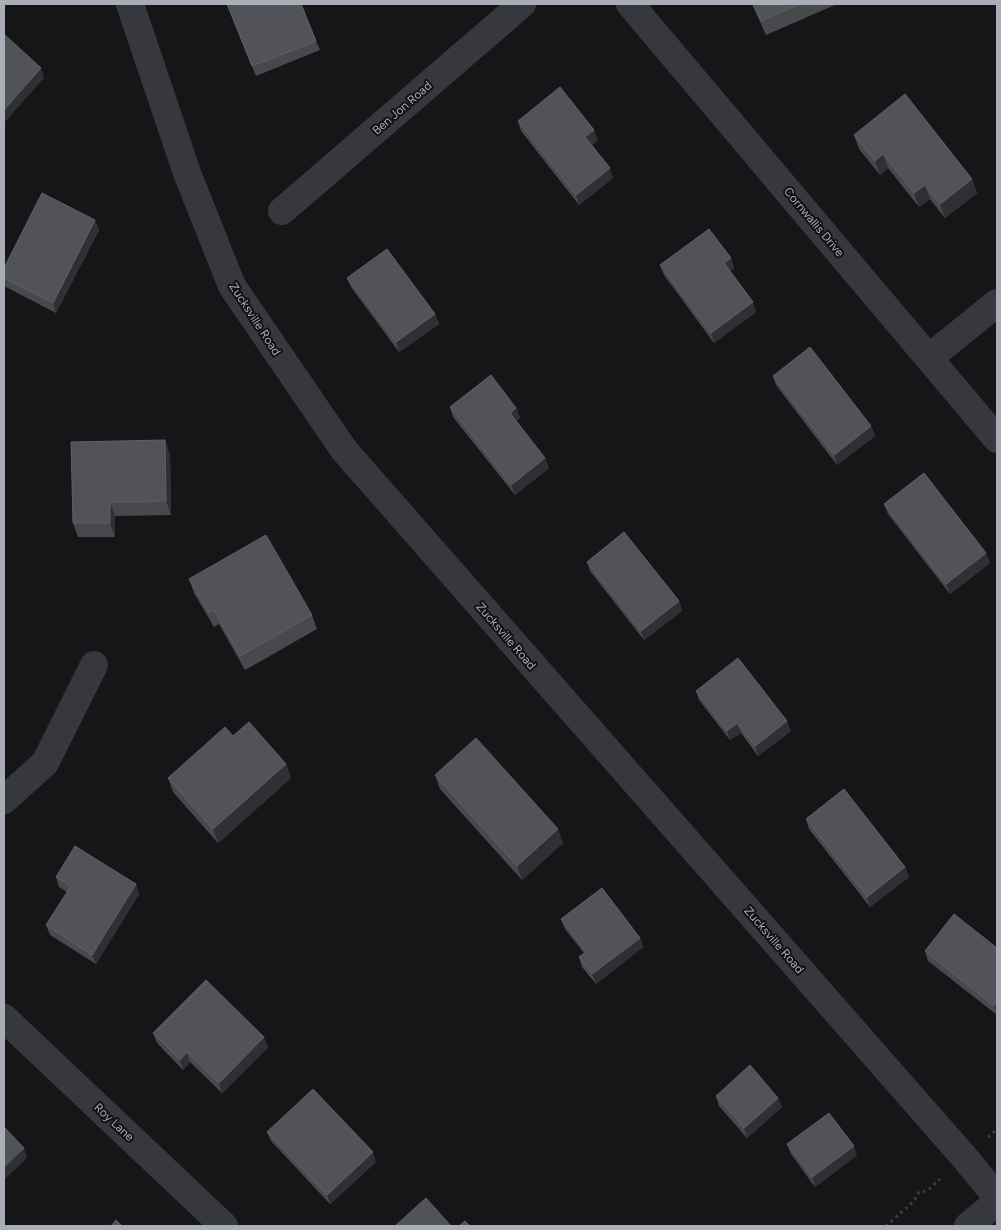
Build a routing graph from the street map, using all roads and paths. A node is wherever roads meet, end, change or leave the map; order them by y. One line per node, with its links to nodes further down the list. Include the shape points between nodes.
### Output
1 (130, 4): 12 (street, Zucksville Road, via 188,173 232,286 344,450)
2 (522, 4): 4 (street, Ben Jon Road)
3 (630, 4): 6 (street, Cornwallis Drive)
4 (282, 211)
5 (997, 303): 6 (street)
6 (929, 358): 7 (street, Cornwallis Drive)
7 (997, 440)
8 (94, 665): 9 (street, via 45,763)
9 (4, 800)
10 (4, 1018): 14 (street, Roy Lane)
11 (927, 1191): 15 (path, via 919,1192 914,1201)
12 (997, 1197)
13 (997, 1202): 16 (street)
14 (224, 1226)
15 (886, 1226)
16 (968, 1226)

